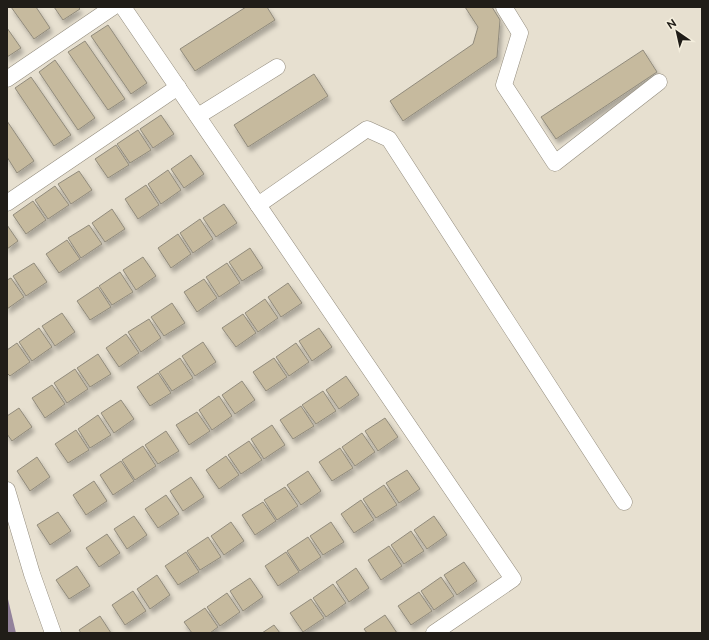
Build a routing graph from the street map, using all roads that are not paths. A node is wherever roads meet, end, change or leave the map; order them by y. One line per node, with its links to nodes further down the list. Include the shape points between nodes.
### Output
1 (114, 7): 5 (street)
2 (123, 7): 7 (street)
3 (504, 7): 6 (street, via 520,33 504,85 555,163)
4 (277, 67): 8 (street)
5 (7, 79)
6 (659, 82)
7 (178, 87): 8 (street); 9 (street)
8 (198, 116): 10 (street)
9 (7, 203)
10 (258, 205): 12 (street, via 367,129 389,139); 14 (street, via 513,579)
11 (7, 490): 13 (street)
12 (624, 502)
13 (53, 633)
14 (434, 633)

